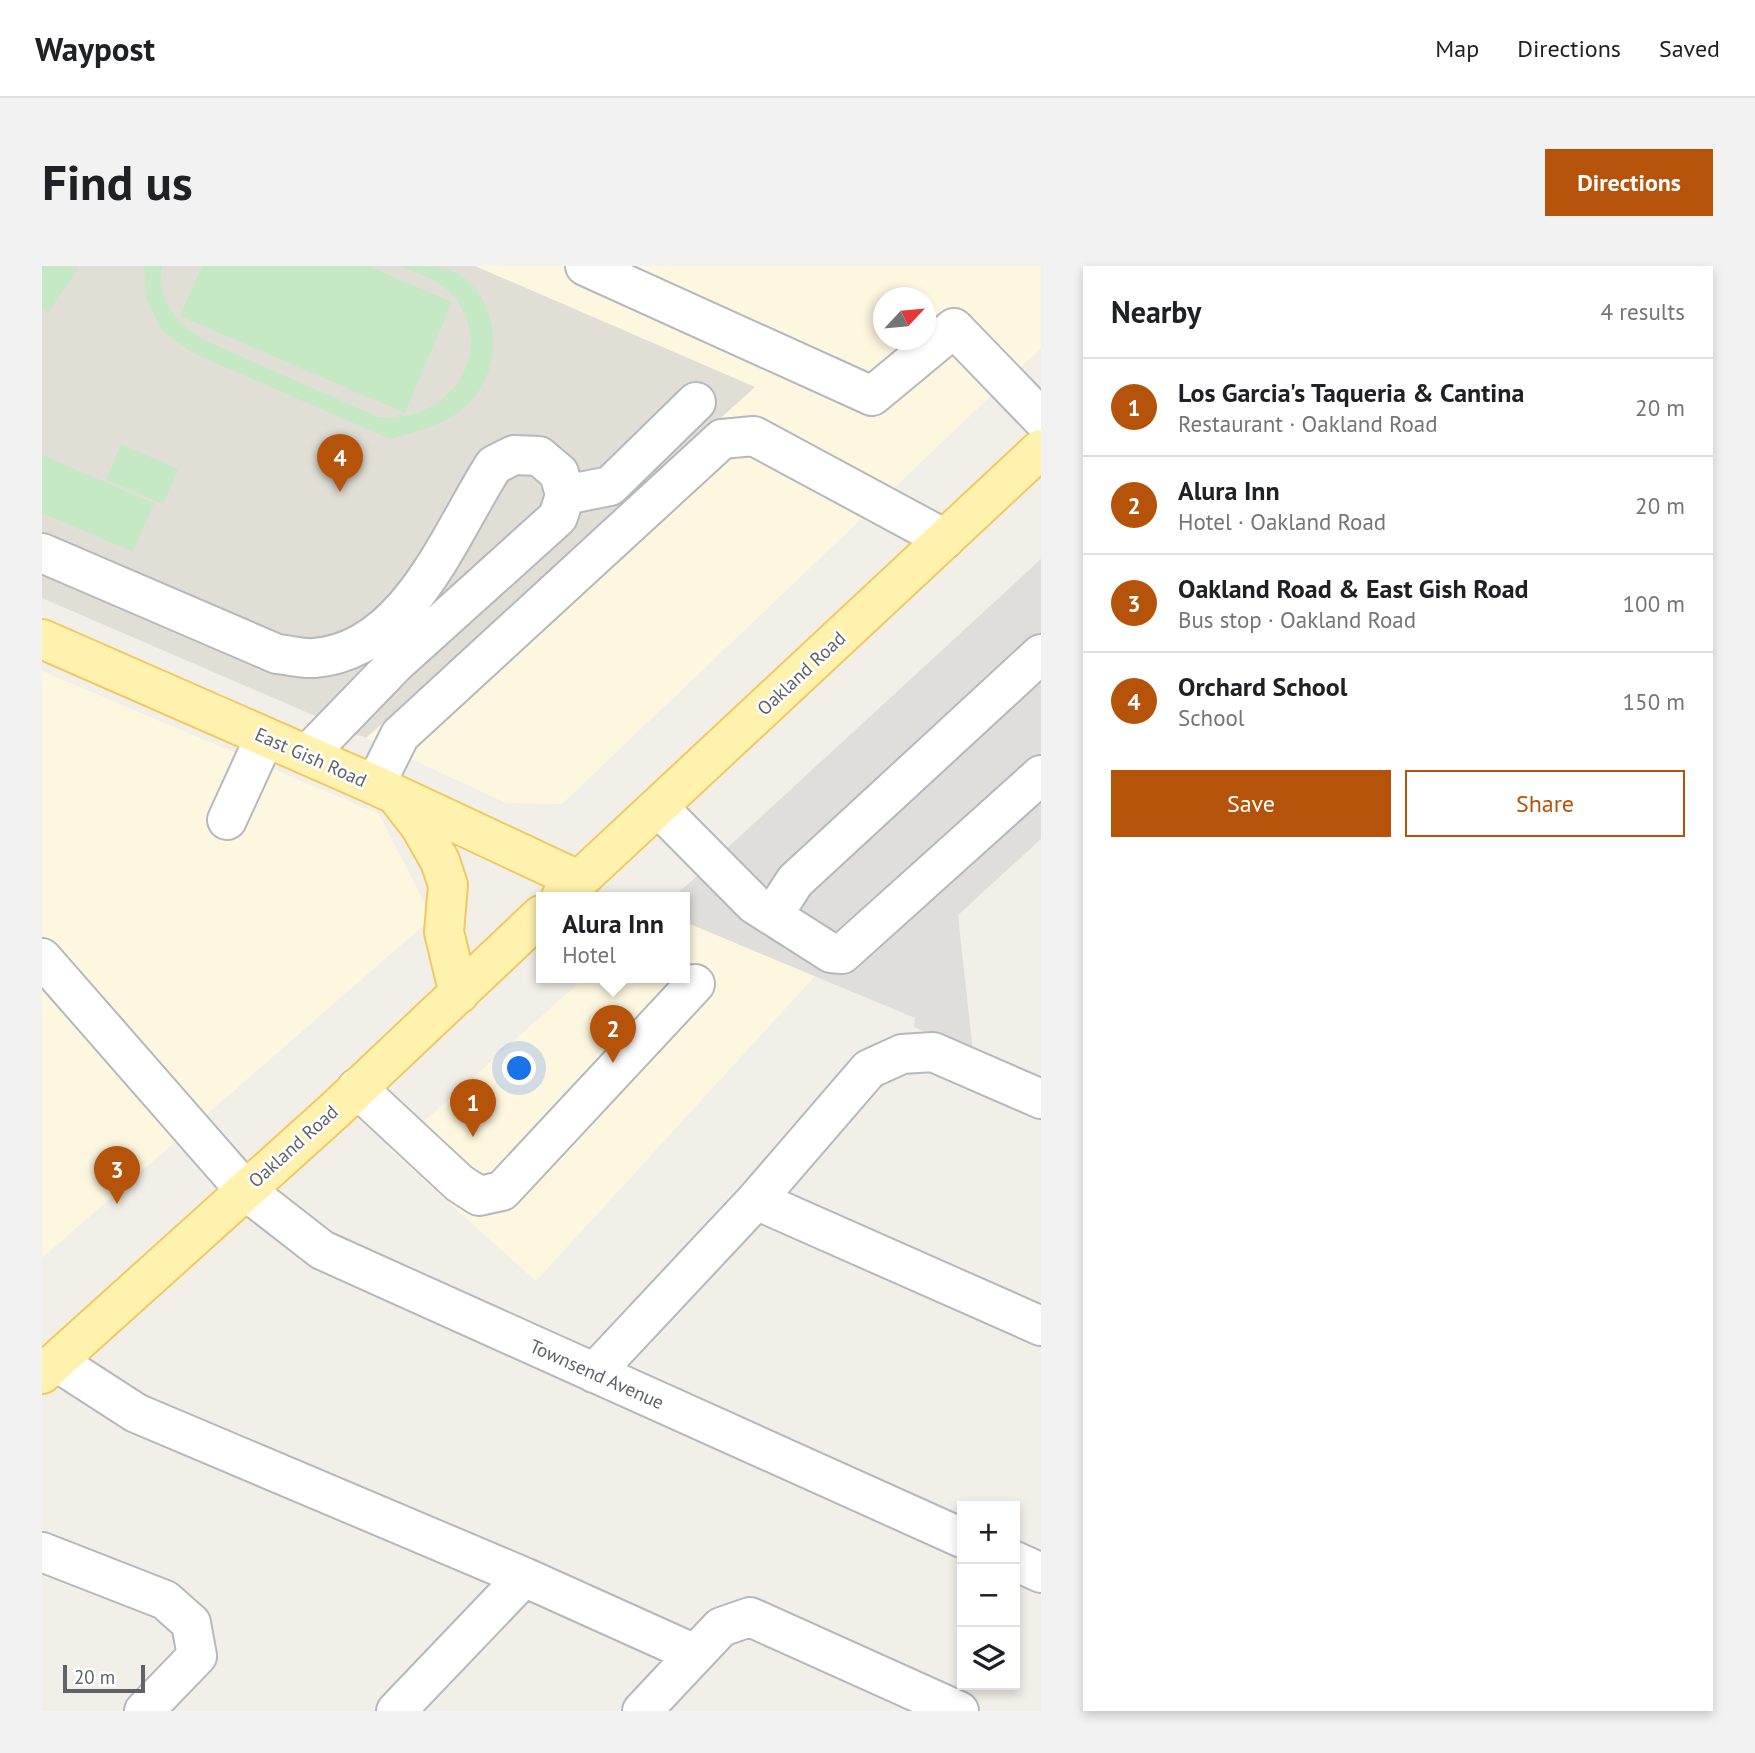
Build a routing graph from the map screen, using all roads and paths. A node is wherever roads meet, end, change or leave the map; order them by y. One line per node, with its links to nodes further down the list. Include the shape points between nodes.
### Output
1 (584, 266): 3 (street, via 872,396 954,328)
2 (696, 402): 5 (street, via 610,486)
3 (1041, 418)
4 (1041, 449): 6 (main road, Oakland Road)
5 (565, 495): 7 (street, via 559,473 539,456 514,455 494,465 420,588 389,625 353,649 314,658 277,654); 11 (street, via 558,517 395,664)
6 (945, 539): 13 (street, via 754,436 722,439 400,735); 14 (main road, Oakland Road)
7 (42, 553)
8 (42, 639): 10 (main road, East Gish Road)
9 (1041, 654): 17 (street, via 795,881)
10 (265, 737): 11 (main road, East Gish Road); 15 (street)
11 (307, 755): 13 (main road, East Gish Road)
12 (1041, 775): 17 (street, via 842,954 831,953)
13 (385, 790): 16 (main road, East Gish Road); 21 (main road, via 420,826 440,861 448,885 444,932)
14 (659, 808): 16 (main road, Oakland Road); 17 (street, via 754,904)
15 (227, 820)
16 (569, 889)
17 (773, 915)
18 (536, 920): 21 (main road, Oakland Road)
19 (42, 958): 24 (street, Townsend Avenue)
20 (695, 984): 22 (street, via 502,1191 480,1196 459,1183)
21 (458, 994): 22 (main road, Oakland Road)
22 (357, 1088): 24 (main road, Oakland Road)
23 (1041, 1099): 25 (street, via 933,1052 902,1054 869,1069)
24 (245, 1190): 27 (main road, Oakland Road); 28 (street, Townsend Avenue, via 322,1250)
25 (756, 1200): 26 (street); 28 (street)
26 (1041, 1326)
27 (49, 1368): 33 (street, via 136,1413)
28 (594, 1373): 29 (street, Townsend Avenue)
29 (957, 1536)
30 (42, 1552): 36 (street, via 165,1600 191,1623 197,1656)
31 (1020, 1564): 32 (street)
32 (1041, 1573)
33 (524, 1577): 34 (street); 37 (street)
34 (695, 1654): 35 (street, via 721,1627 750,1617); 38 (street)
35 (910, 1702): 39 (street)
36 (144, 1711)
37 (396, 1711)
38 (642, 1711)
39 (959, 1711)

